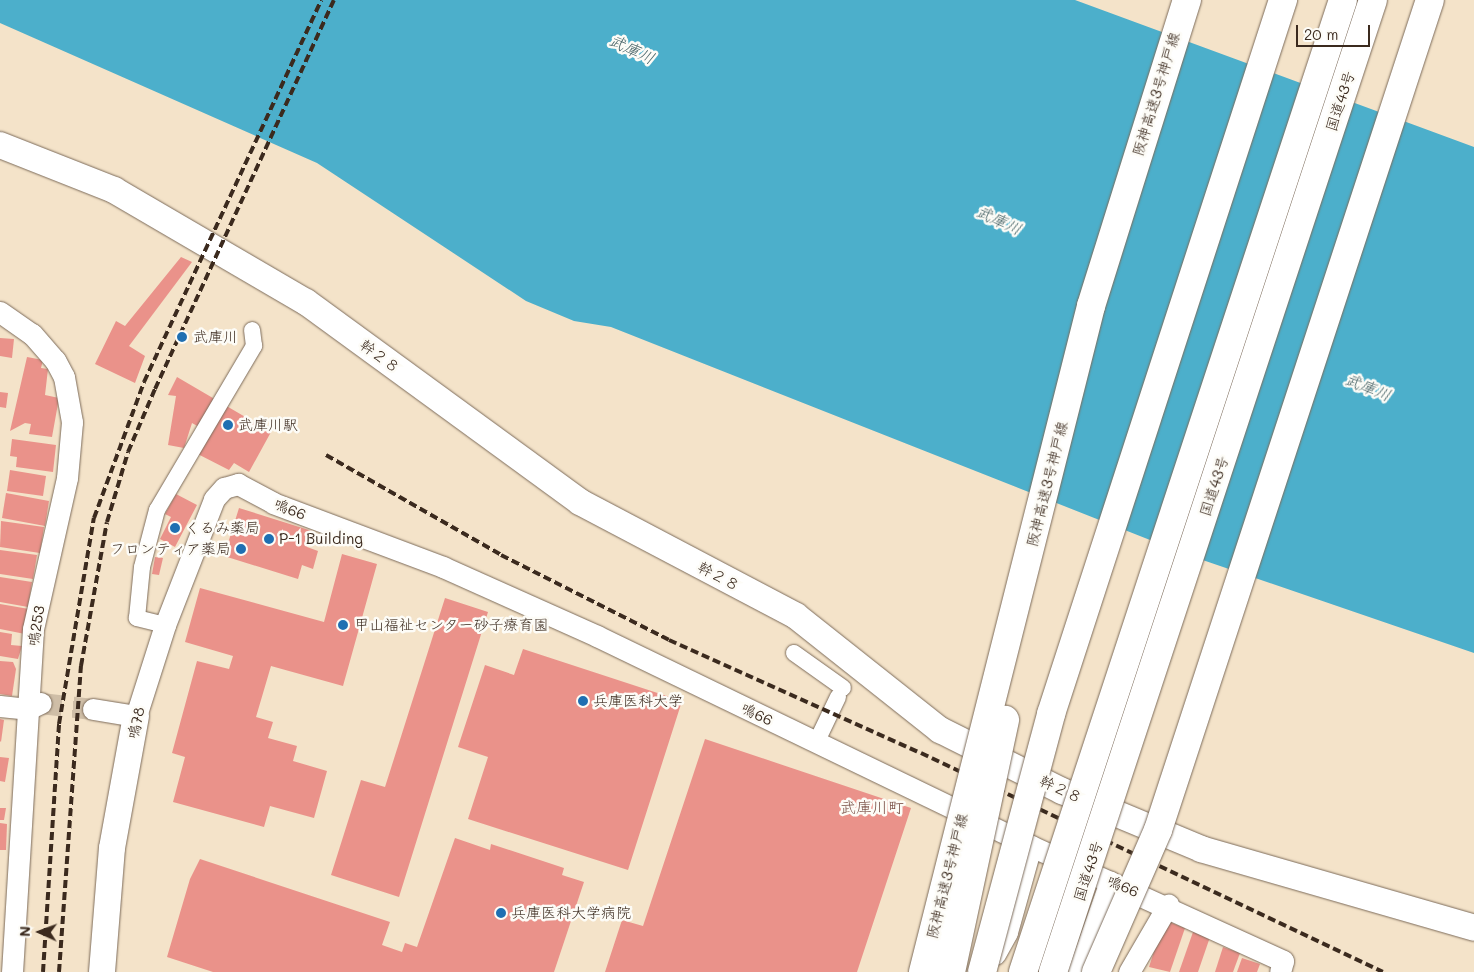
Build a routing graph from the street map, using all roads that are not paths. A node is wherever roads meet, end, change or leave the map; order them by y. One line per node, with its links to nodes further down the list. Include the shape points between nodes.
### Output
1 (1187, 0): 24 (highway, 阪神高速3号神戸線, bridge, via 1091,306)
2 (1283, 0): 27 (highway, bridge, via 1051,714)
3 (1342, 0): 28 (highway, 国道43号, bridge)
4 (1373, 0): 29 (highway, 国道43号, bridge)
5 (1430, 0): 31 (highway, bridge, via 1158,830)
6 (0, 145): 20 (street, 幹２８, via 114,190 306,302 580,502 796,616 940,730 1062,791 1201,849)
7 (0, 312): 13 (street, 鳴253, via 32,334 55,360 64,377 72,422 67,478 33,629)
8 (253, 338): 10 (street, via 157,510 142,567 137,618)
9 (224, 488): 15 (street, 鳴78, via 214,500 165,625); 16 (street, 鳴66, via 238,484 273,503 443,567)
10 (157, 623)
11 (794, 653): 16 (street, via 841,692)
12 (0, 706): 13 (street)
13 (34, 706): 23 (street, 鳴253)
14 (93, 709): 15 (street)
15 (136, 716): 22 (street, 鳴78, via 112,848)
16 (816, 743): 17 (street, 鳴66)
17 (1031, 846): 18 (street, 鳴66); 27 (street, via 1007,932)
18 (1110, 881): 19 (street, 鳴66); 30 (street)
19 (1168, 905): 21 (street, 鳴66); 32 (street)
20 (1474, 928)
21 (1282, 966)
22 (107, 971)
23 (12, 972)
24 (923, 972)
25 (928, 972): 26 (highway, 阪神高速3号神戸線, bridge, via 1056,476)
26 (951, 972)
27 (984, 972)
28 (1023, 972)
29 (1053, 972)
30 (1078, 972)
31 (1096, 972)
32 (1129, 972)

